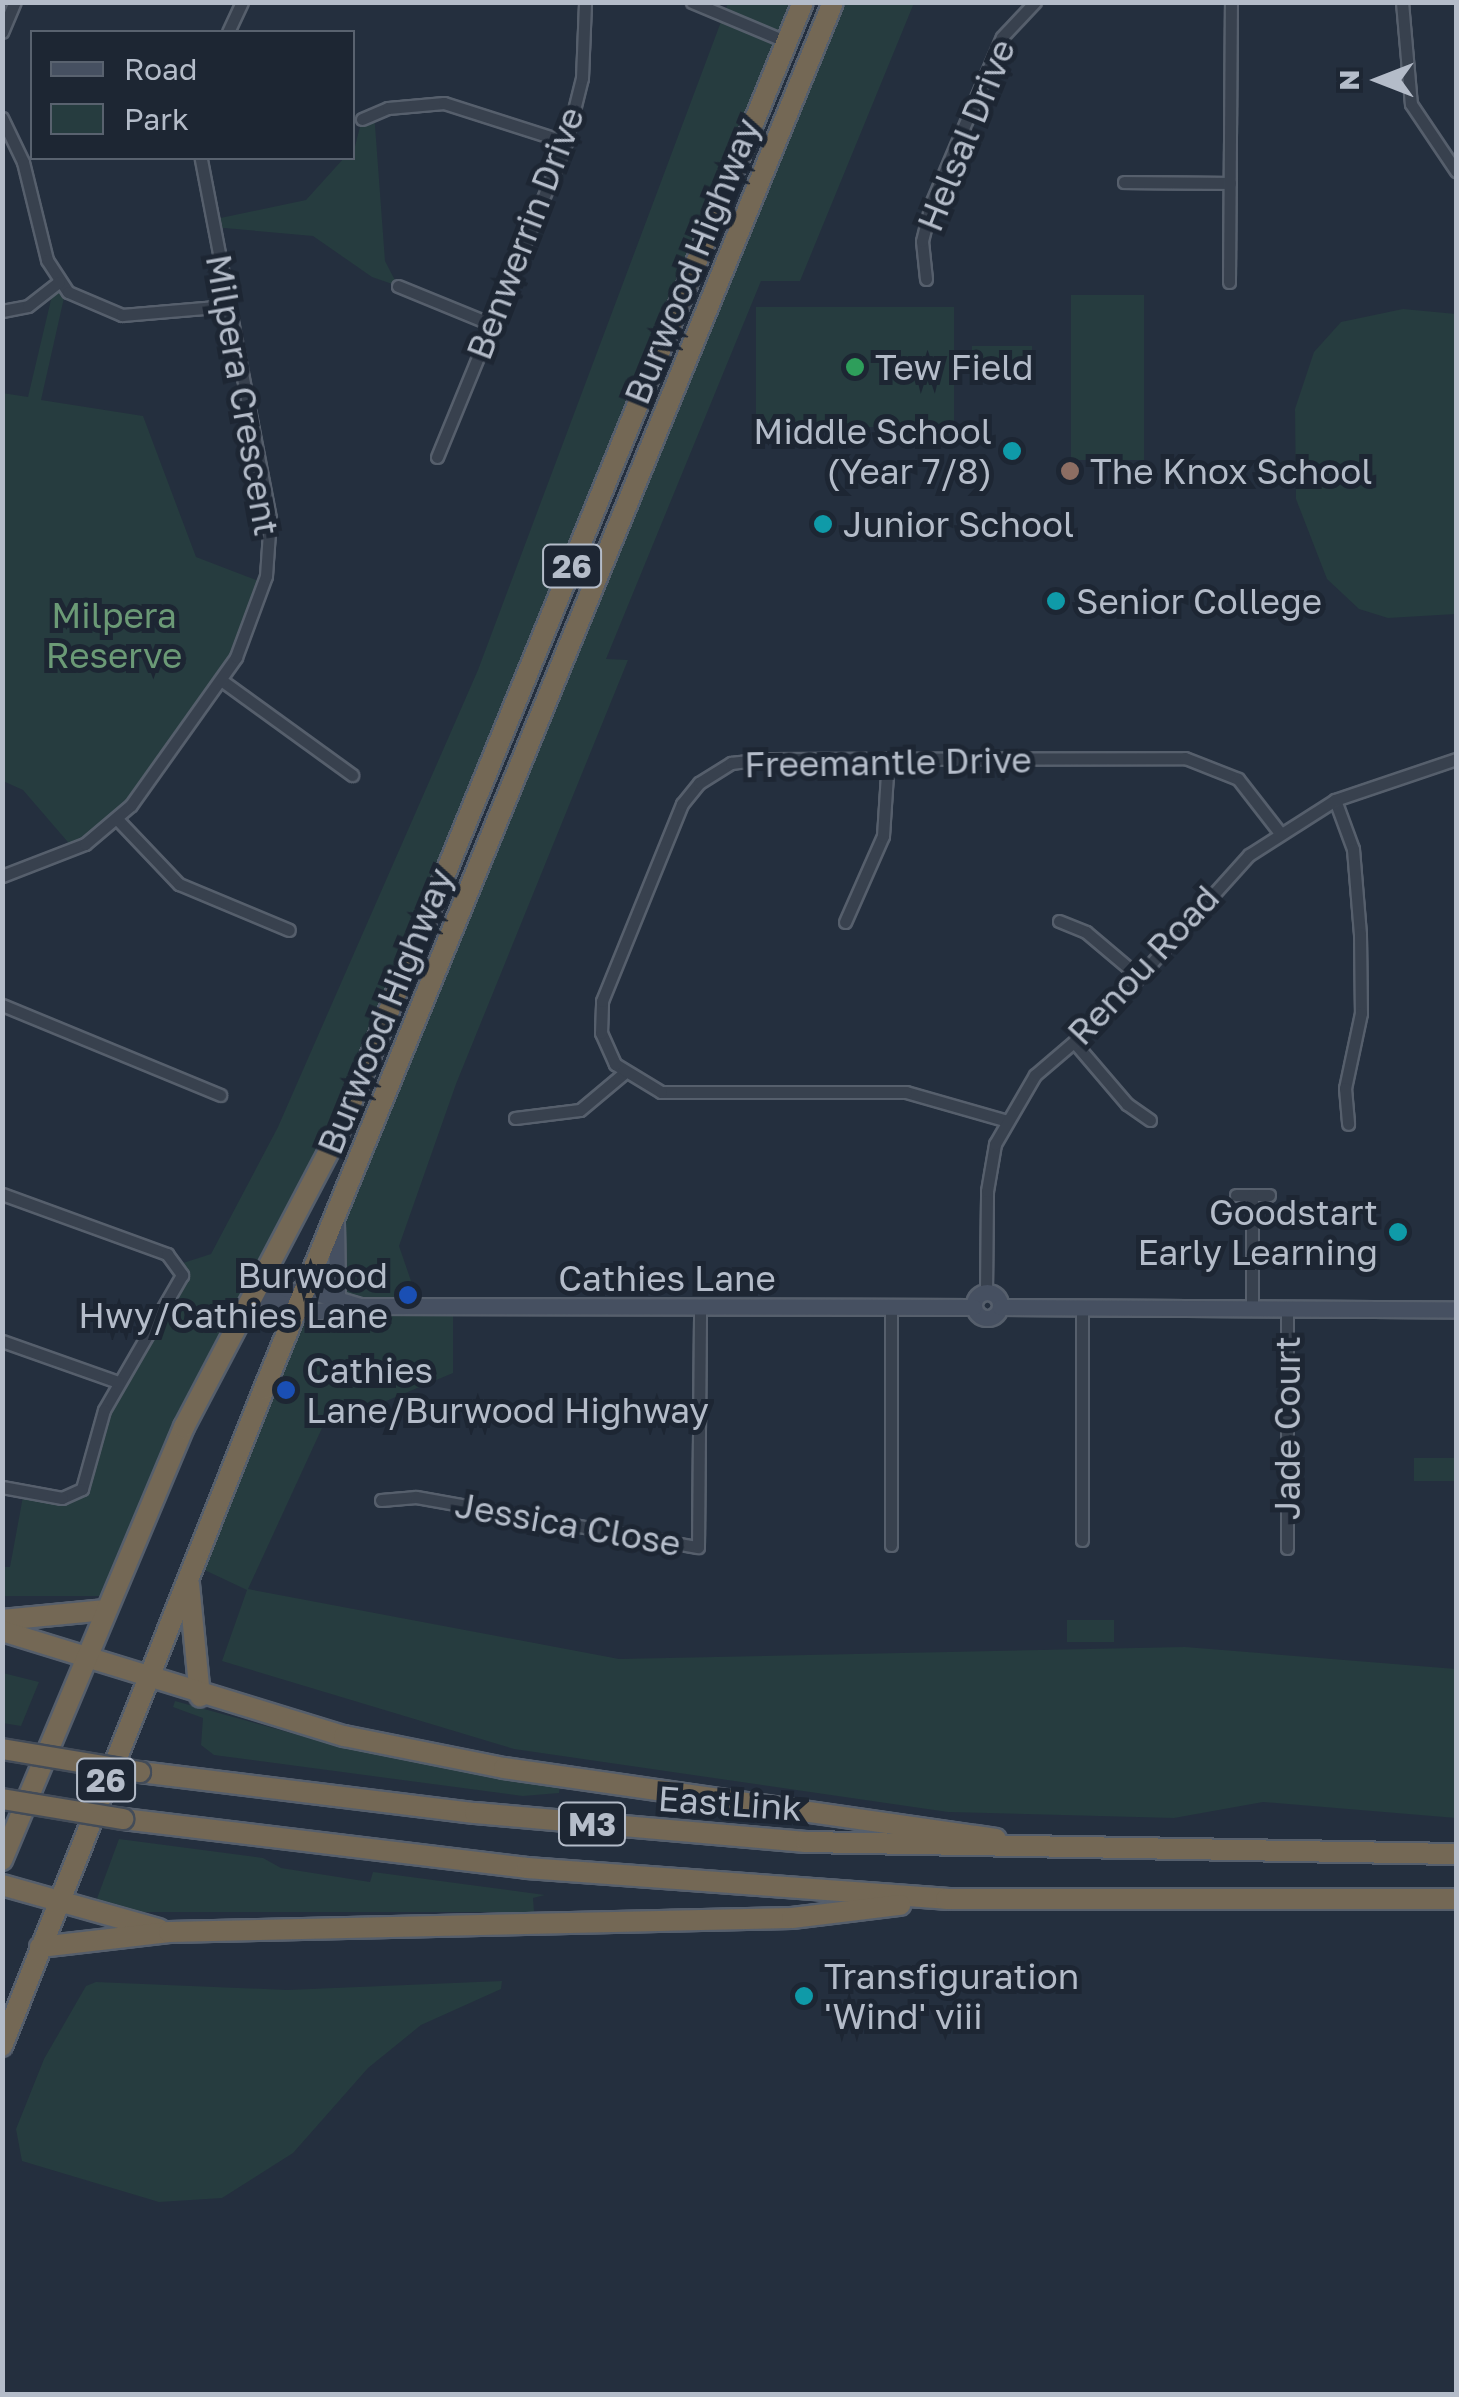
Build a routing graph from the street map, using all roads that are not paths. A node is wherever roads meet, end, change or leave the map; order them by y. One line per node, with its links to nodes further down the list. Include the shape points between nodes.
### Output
1 (15, 2): 11 (street)
2 (242, 2): 10 (street)
3 (585, 2): 15 (street, Benwerrin Drive, via 582,78)
4 (692, 2): 12 (street)
5 (803, 2): 12 (highway, Burwood Highway / 26)
6 (833, 2): 49 (highway, Burwood Highway / 26)
7 (1035, 2): 20 (street, Helsal Drive, via 1002,37 937,188 924,230)
8 (1231, 2): 19 (street)
9 (1402, 2): 17 (street, via 1411,104)
10 (229, 30)
11 (2, 32)
12 (787, 42): 48 (highway, Burwood Highway / 26)
13 (2, 118): 21 (street)
14 (362, 119): 15 (street, via 388,108 444,103)
15 (566, 142): 26 (street, Benwerrin Drive)
16 (201, 160): 24 (street, Milpera Crescent)
17 (1456, 171)
18 (1124, 182): 19 (street)
19 (1230, 183): 22 (street)
20 (926, 279)
21 (59, 282): 24 (street, via 87,305 122,315); 25 (street, via 28,306)
22 (1229, 282)
23 (398, 286): 26 (street)
24 (228, 306): 28 (street, Milpera Crescent, via 271,540 255,614)
25 (2, 311)
26 (491, 324): 27 (street, Benwerrin Drive)
27 (437, 457)
28 (221, 680): 31 (street); 33 (street, Milpera Crescent)
29 (888, 758): 34 (street, Freemantle Drive, via 1194,760 1246,786); 37 (street, via 883,836); 42 (street, Freemantle Drive, via 746,760 718,768 690,792 602,1001 603,1043)
30 (1456, 759): 32 (street, Renou Road)
31 (352, 775)
32 (1336, 800): 34 (street, Renou Road); 47 (street, via 1351,838 1360,920 1361,1012 1345,1088)
33 (118, 820): 35 (street, Milpera Crescent, via 69,852); 38 (street, via 179,884)
34 (1280, 833): 39 (street, Renou Road, via 1220,882)
35 (2, 876)
36 (1059, 921): 39 (street, via 1086,932)
37 (845, 922)
38 (289, 930)
39 (1138, 976): 41 (street, Renou Road)
40 (2, 1005): 43 (street)
41 (1074, 1042): 45 (street, Renou Road, via 1035,1075); 46 (street, via 1127,1104)
42 (623, 1074): 44 (street, via 580,1110); 45 (street, via 672,1093 919,1094)
43 (220, 1096)
44 (514, 1118)
45 (1004, 1120): 56 (street, Renou Road, via 988,1173)
46 (1150, 1120)
47 (1348, 1124)
48 (340, 1130): 49 (highway); 57 (highway, Burwood Highway / 26)
49 (369, 1137): 54 (highway, Burwood Highway / 26)
50 (2, 1194): 70 (street, via 60,1210 180,1264 181,1282)
51 (1236, 1195): 52 (street)
52 (1252, 1195): 53 (street); 64 (street)
53 (1269, 1195)
54 (335, 1217): 55 (highway, Burwood Highway / 26); 58 (street)
55 (306, 1290): 57 (street, Cathies Lane); 58 (street, Cathies Lane); 68 (highway, Burwood Highway / 26)
56 (986, 1292): 60 (street); 63 (street)
57 (256, 1295): 68 (street, Cathies Lane); 77 (highway, Burwood Highway / 26, via 184,1427)
58 (337, 1295): 59 (street, Cathies Lane)
59 (360, 1306): 61 (street, Cathies Lane); 68 (street, Cathies Lane)
60 (974, 1307): 62 (street, Cathies Lane); 63 (street, Cathies Lane, via 984,1318)
61 (700, 1308): 62 (street, Cathies Lane); 72 (street, Jessica Close, via 698,1547 416,1497)
62 (891, 1308): 74 (street)
63 (1000, 1308): 66 (street)
64 (1252, 1308): 65 (street); 66 (street)
65 (1287, 1308): 67 (street); 75 (street, Jade Court)
66 (1082, 1309): 73 (street)
67 (1456, 1309)
68 (297, 1312): 76 (highway, Burwood Highway / 26)
69 (2, 1341): 70 (street)
70 (118, 1382): 71 (street, via 101,1416 85,1484 68,1498)
71 (2, 1488)
72 (381, 1500)
73 (1082, 1540)
74 (891, 1545)
75 (1288, 1548)
76 (188, 1578): 81 (highway, Burwood Highway / 26); 82 (highway)
77 (106, 1610): 78 (highway); 80 (highway, Burwood Highway / 26)
78 (2, 1620)
79 (2, 1631): 80 (highway)
80 (84, 1660): 81 (highway); 87 (highway, Burwood Highway / 26)
81 (147, 1679): 82 (highway); 91 (highway, Burwood Highway / 26)
82 (200, 1696): 85 (highway, via 344,1736 504,1768)
83 (2, 1749): 85 (highway, EastLink / M3, bridge, via 140,1772 651,1830 900,1847)
84 (2, 1799): 89 (highway, M3, bridge, via 122,1820 526,1868)
85 (1047, 1848): 86 (highway, EastLink / M3)
86 (1456, 1854)
87 (2, 1860)
88 (2, 1884): 91 (highway)
89 (946, 1899): 90 (highway, M3); 92 (highway, via 792,1918)
90 (1456, 1900)
91 (56, 1901): 92 (highway); 93 (highway, Burwood Highway / 26)
92 (169, 1932): 93 (highway)
93 (40, 1948): 94 (highway, Burwood Highway / 26)
94 (2, 2046)

